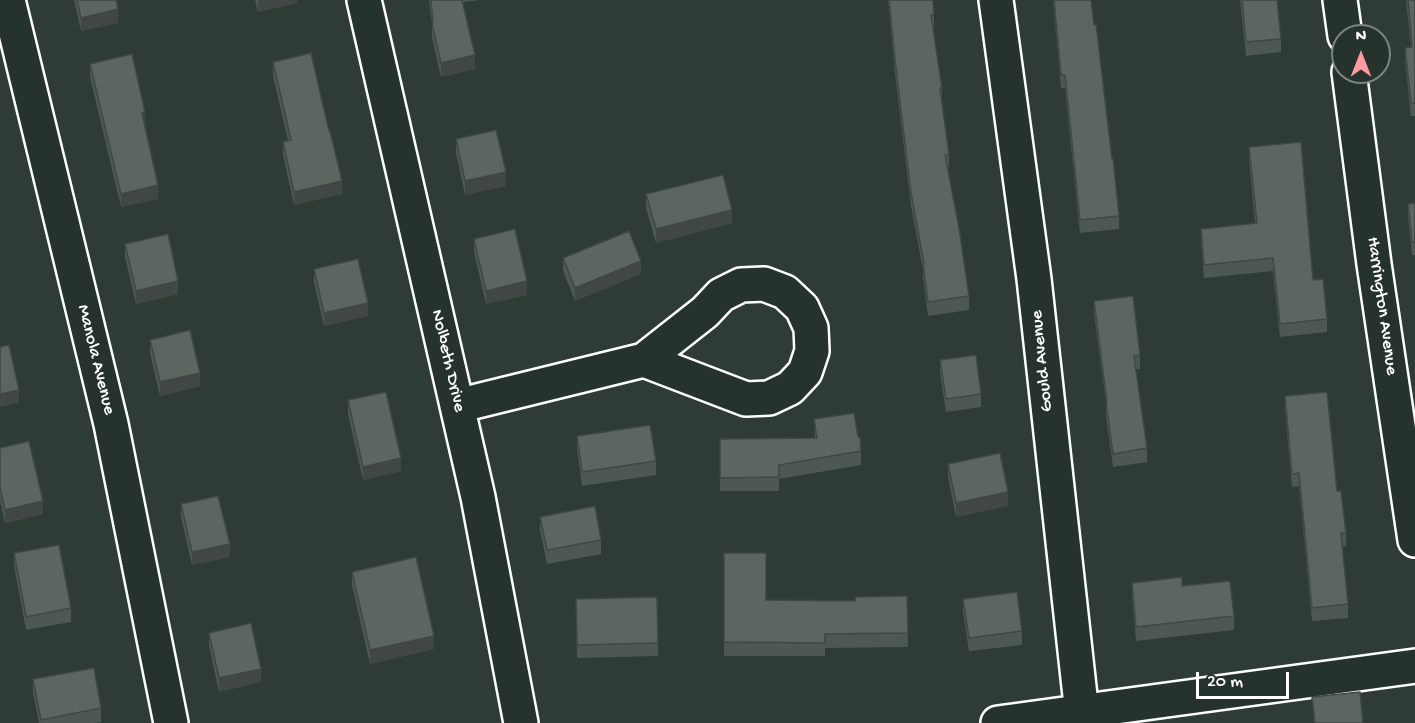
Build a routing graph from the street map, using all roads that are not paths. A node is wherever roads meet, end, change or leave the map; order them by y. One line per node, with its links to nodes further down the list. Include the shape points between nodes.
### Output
1 (8, 0): 12 (street, Manola Avenue, via 111,424)
2 (364, 0): 8 (street, Nolbeth Drive)
3 (996, 0): 11 (street, Gould Avenue, via 1034,279)
4 (1340, 0): 5 (street)
5 (1343, 24)
6 (1351, 84): 9 (street, Harrington Avenue)
7 (644, 360): 7 (street, via 746,399 769,398 790,388 805,372 812,351 811,328 802,308 785,292 764,284 741,285 721,295); 8 (street)
8 (457, 406): 13 (street, Nolbeth Drive)
9 (1415, 540)
10 (1415, 666): 11 (street)
11 (1082, 717): 14 (street)
12 (171, 723)
13 (520, 723)
14 (998, 723)

